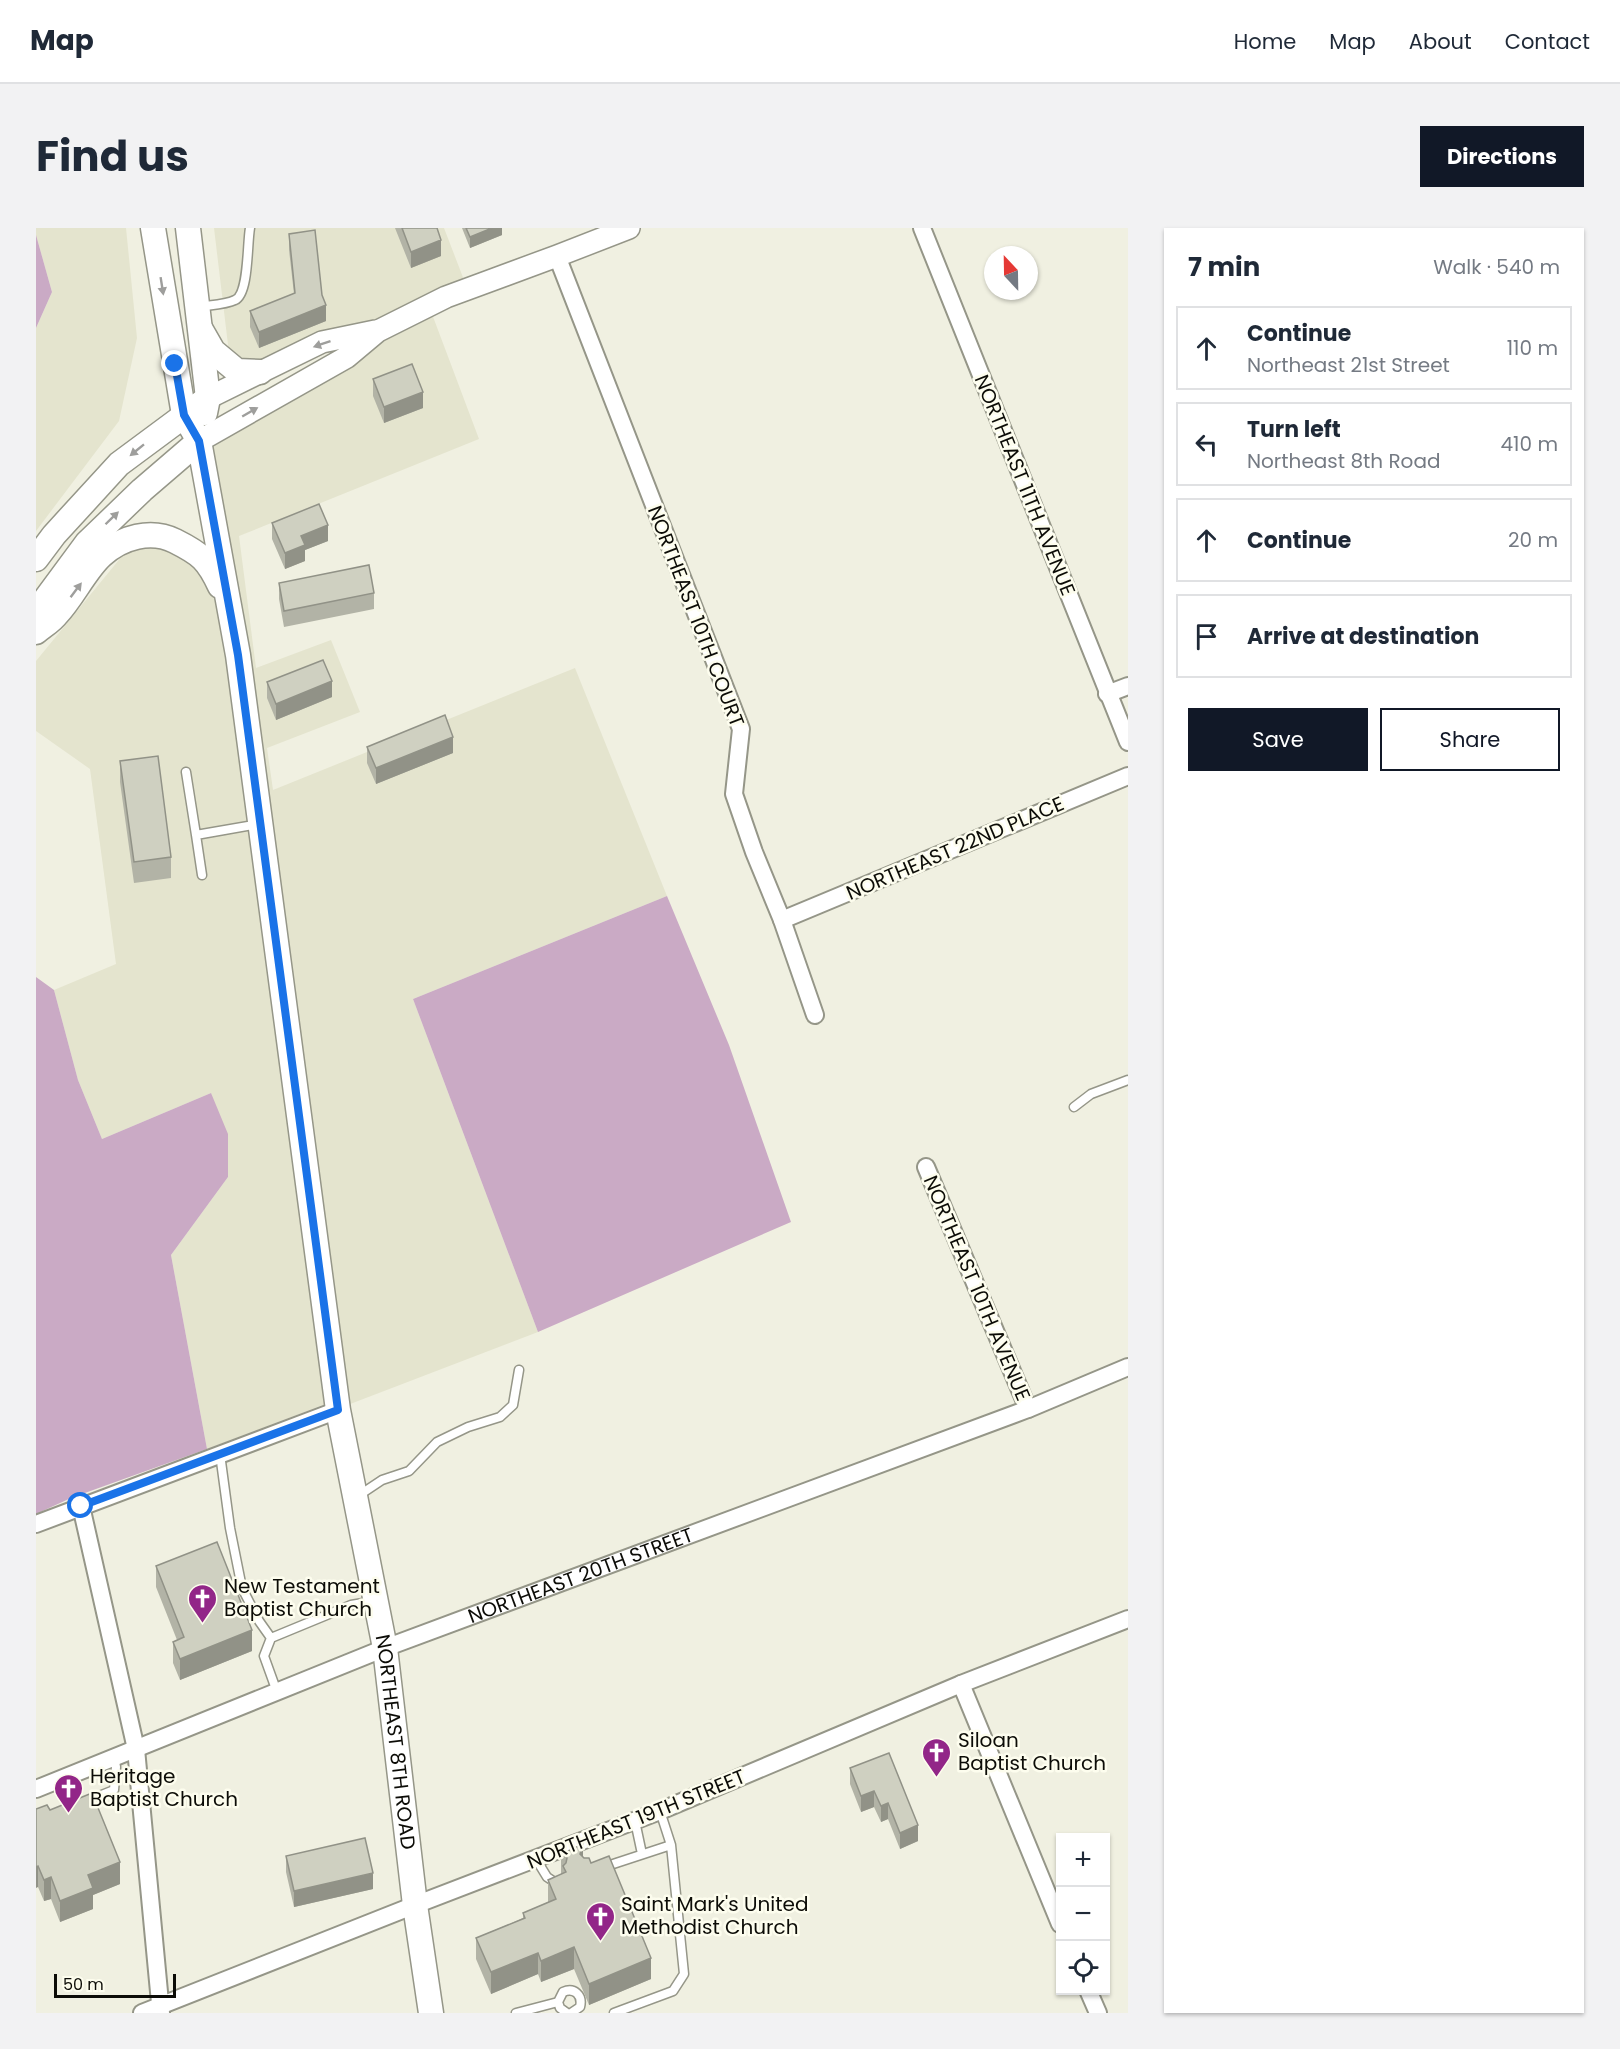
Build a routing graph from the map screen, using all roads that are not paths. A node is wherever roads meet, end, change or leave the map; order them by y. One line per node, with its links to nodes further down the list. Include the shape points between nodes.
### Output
1 (153, 228): 11 (main road, one-way to 11)
2 (188, 228): 7 (main road, NORTHEAST 8TH ROAD)
3 (250, 228): 7 (lane, via 241,297)
4 (629, 228): 6 (street)
5 (922, 228): 18 (street, NORTHEAST 11TH AVENUE)
6 (557, 256): 8 (street, via 446,297); 25 (street, NORTHEAST 10TH COURT, via 741,729 734,794)
7 (199, 318): 9 (main road, via 213,351 237,371); 10 (main road, NORTHEAST 8TH ROAD)
8 (378, 331): 9 (street, one-way to 9, via 322,342); 12 (street, one-way to 8, via 347,357)
9 (260, 372): 10 (street)
10 (208, 398): 11 (main road); 12 (main road, NORTHEAST 8TH ROAD)
11 (184, 415): 12 (main road, NORTHEAST 8TH ROAD); 13 (main road, one-way to 13, via 119,464)
12 (199, 441): 14 (main road, NORTHEAST 8TH ROAD); 15 (main road, one-way to 12, via 87,543)
13 (36, 559)
14 (230, 608): 16 (main road, one-way to 14, via 57,615 101,555 146,535 172,540 207,561); 22 (main road, NORTHEAST 8TH ROAD)
15 (36, 612)
16 (36, 632)
17 (1128, 686): 18 (street)
18 (1107, 694): 19 (street, NORTHEAST 11TH AVENUE)
19 (1128, 742)
20 (186, 772): 23 (lane)
21 (1128, 776): 25 (street, NORTHEAST 22ND PLACE)
22 (259, 824): 23 (lane); 33 (main road, NORTHEAST 8TH ROAD)
23 (196, 834): 24 (lane)
24 (202, 875)
25 (782, 920): 26 (street, NORTHEAST 10TH COURT)
26 (815, 1015)
27 (1128, 1080): 28 (lane, via 1091,1094)
28 (1074, 1107)
29 (926, 1167): 32 (street, NORTHEAST 10TH AVENUE)
30 (1128, 1367): 32 (street, NORTHEAST 20TH STREET)
31 (519, 1370): 35 (lane, via 513,1405 500,1417 437,1442 409,1471 382,1480)
32 (1028, 1409): 41 (street, NORTHEAST 20TH STREET)
33 (338, 1410): 34 (street); 35 (main road, NORTHEAST 8TH ROAD)
34 (220, 1454): 36 (street); 40 (lane, via 242,1588)
35 (355, 1498): 38 (main road, NORTHEAST 8TH ROAD)
36 (81, 1506): 37 (street); 44 (street)
37 (36, 1524)
38 (375, 1601): 40 (lane, via 351,1605); 41 (main road, NORTHEAST 8TH ROAD)
39 (1128, 1619): 42 (street, NORTHEAST 19TH STREET)
40 (271, 1638): 43 (lane, via 264,1656)
41 (385, 1648): 43 (street, NORTHEAST 20TH STREET); 55 (main road, NORTHEAST 8TH ROAD)
42 (962, 1684): 48 (street, NORTHEAST 19TH STREET); 56 (street)
43 (277, 1692): 44 (street, NORTHEAST 20TH STREET)
44 (136, 1749): 45 (street, NORTHEAST 20TH STREET); 59 (street)
45 (114, 1757): 46 (street, NORTHEAST 20TH STREET); 47 (lane, via 114,1790)
46 (36, 1789)
47 (75, 1806)
48 (660, 1811): 49 (street, NORTHEAST 19TH STREET); 50 (lane)
49 (635, 1821): 51 (lane); 52 (street, NORTHEAST 19TH STREET)
50 (671, 1845): 51 (lane); 64 (lane, via 684,1974 673,1991)
51 (642, 1854): 53 (lane)
52 (536, 1859): 54 (lane, via 547,1877 556,1883); 55 (street, NORTHEAST 19TH STREET)
53 (597, 1869)
54 (561, 1881)
55 (415, 1905): 59 (street, NORTHEAST 19TH STREET); 61 (main road, NORTHEAST 8TH ROAD)
56 (1056, 1914)
57 (1090, 1995): 65 (street)
58 (558, 2002): 62 (lane); 63 (lane); 63 (lane, via 566,1990 577,1993 581,2004)
59 (161, 2009): 60 (street, NORTHEAST 19TH STREET)
60 (142, 2013)
61 (431, 2013)
62 (516, 2013)
63 (569, 2013)
64 (614, 2013)
65 (1098, 2013)

